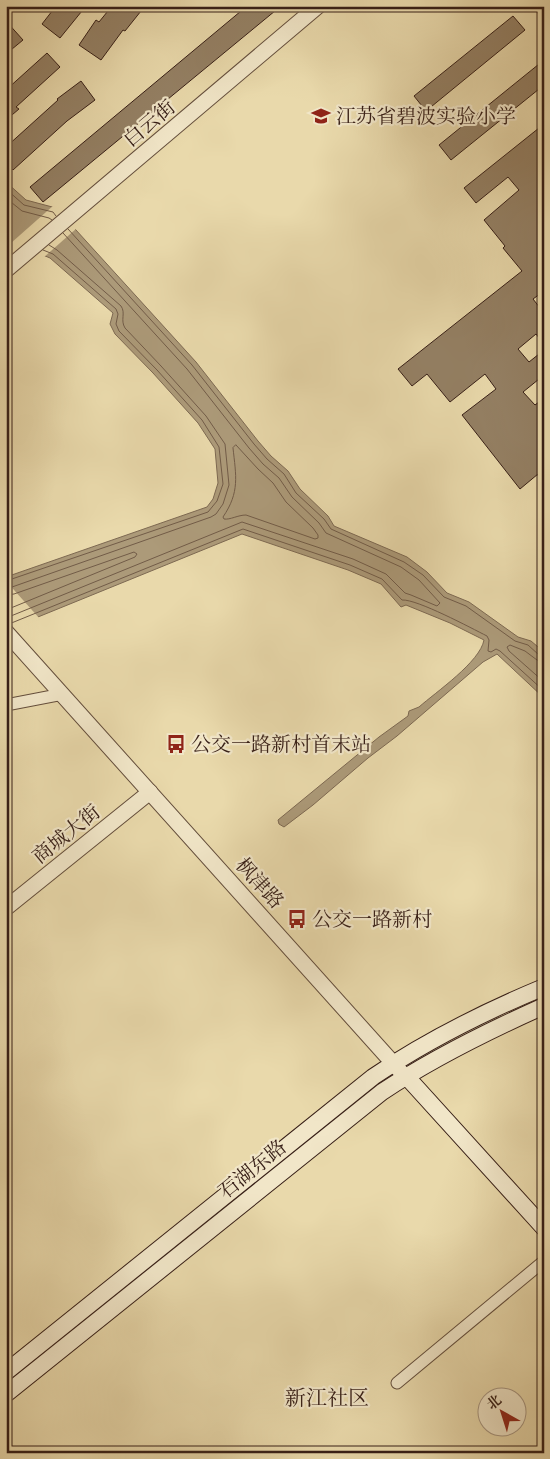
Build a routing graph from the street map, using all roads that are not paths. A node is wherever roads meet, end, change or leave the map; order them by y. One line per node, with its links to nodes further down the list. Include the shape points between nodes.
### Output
1 (318, 6): 2 (street, 白云街)
2 (6, 270)
3 (10, 635): 4 (street, 枫津路)
4 (63, 694): 5 (street); 6 (street, 枫津路)
5 (6, 705)
6 (150, 792): 7 (street, 商城大街); 10 (street, 枫津路)
7 (6, 908)
8 (544, 987): 10 (main road, 石湖东路, via 474,1019)
9 (544, 1006): 11 (main road, 石湖东路, via 469,1041)
10 (394, 1063): 11 (street, 枫津路); 14 (main road, 石湖东路, via 359,1087)
11 (406, 1076): 12 (main road, 枫津路); 16 (main road, 石湖东路, via 368,1102)
12 (544, 1228)
13 (544, 1260): 15 (street)
14 (6, 1372)
15 (397, 1383)
16 (6, 1394)

